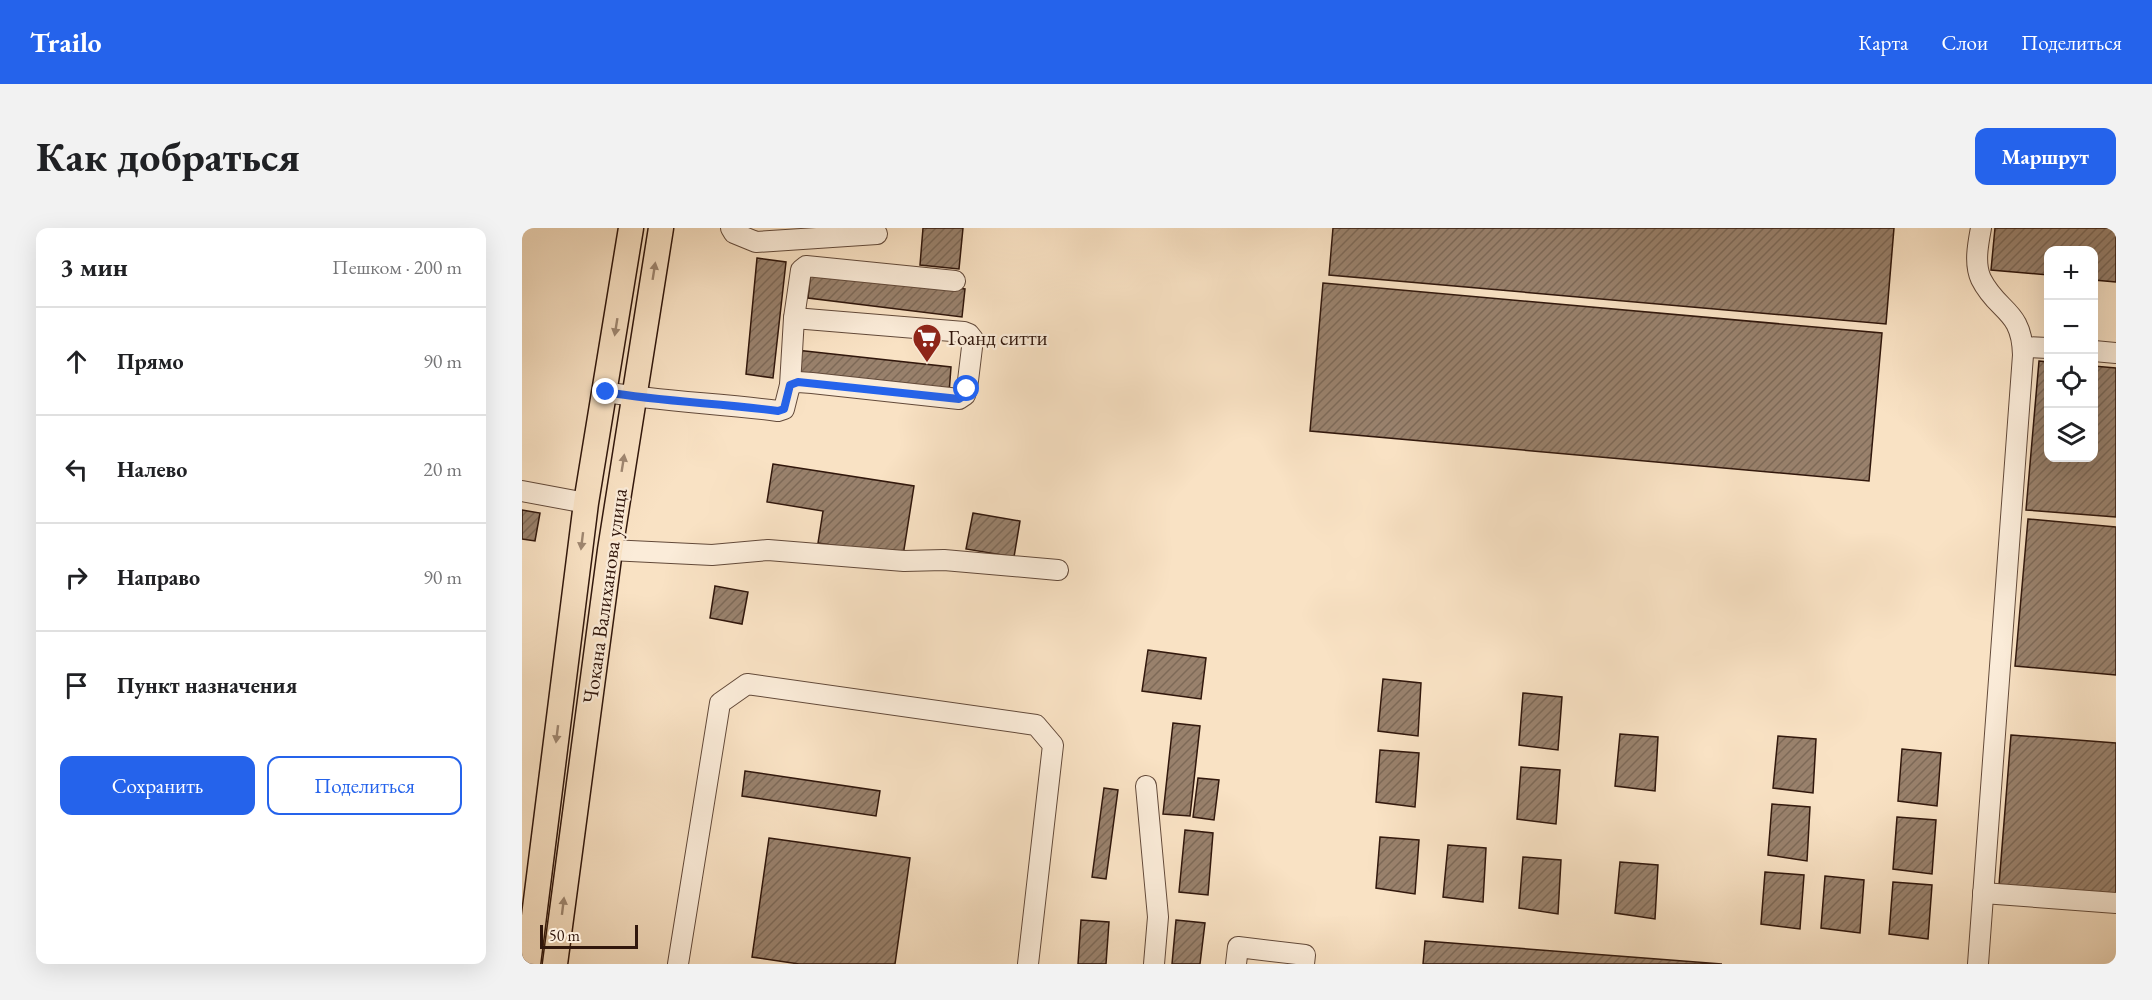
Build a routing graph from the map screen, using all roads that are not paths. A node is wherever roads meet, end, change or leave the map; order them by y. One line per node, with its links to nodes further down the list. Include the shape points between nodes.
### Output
1 (631, 228): 13 (main road, Чокана Валиханова улица, one-way to 13)
2 (661, 228): 14 (main road, Чокана Валиханова улица, one-way to 2)
3 (731, 228): 5 (street, via 756,242)
4 (1980, 228): 8 (street, via 1980,278 2012,315)
5 (877, 234)
6 (955, 281): 7 (street, via 806,266 801,270)
7 (794, 318): 12 (street); 12 (street, via 964,332 973,339 967,389 959,399 812,383)
8 (2023, 347): 9 (street); 20 (street)
9 (2044, 348)
10 (2098, 351): 11 (street)
11 (2116, 353)
12 (790, 385): 14 (street, via 784,409 778,411)
13 (606, 392): 14 (street); 16 (main road, Чокана Валиханова улица)
14 (634, 397): 17 (main road, Чокана Валиханова улица, one-way to 14)
15 (522, 491): 16 (street)
16 (586, 503): 22 (main road, Чокана Валиханова улица, one-way to 22)
17 (610, 550): 18 (street, via 712,555 768,550); 23 (main road, Чокана Валиханова улица, one-way to 17)
18 (1058, 570)
19 (1146, 786): 26 (street, via 1158,916)
20 (1983, 893): 21 (street); 29 (street)
21 (2116, 903)
22 (528, 964)
23 (555, 964)
24 (678, 964): 25 (street, via 720,703 747,684 1036,725 1053,745)
25 (1028, 964)
26 (1154, 964)
27 (1236, 964): 28 (street, via 1238,947 1305,954)
28 (1304, 964)
29 (1978, 964)

